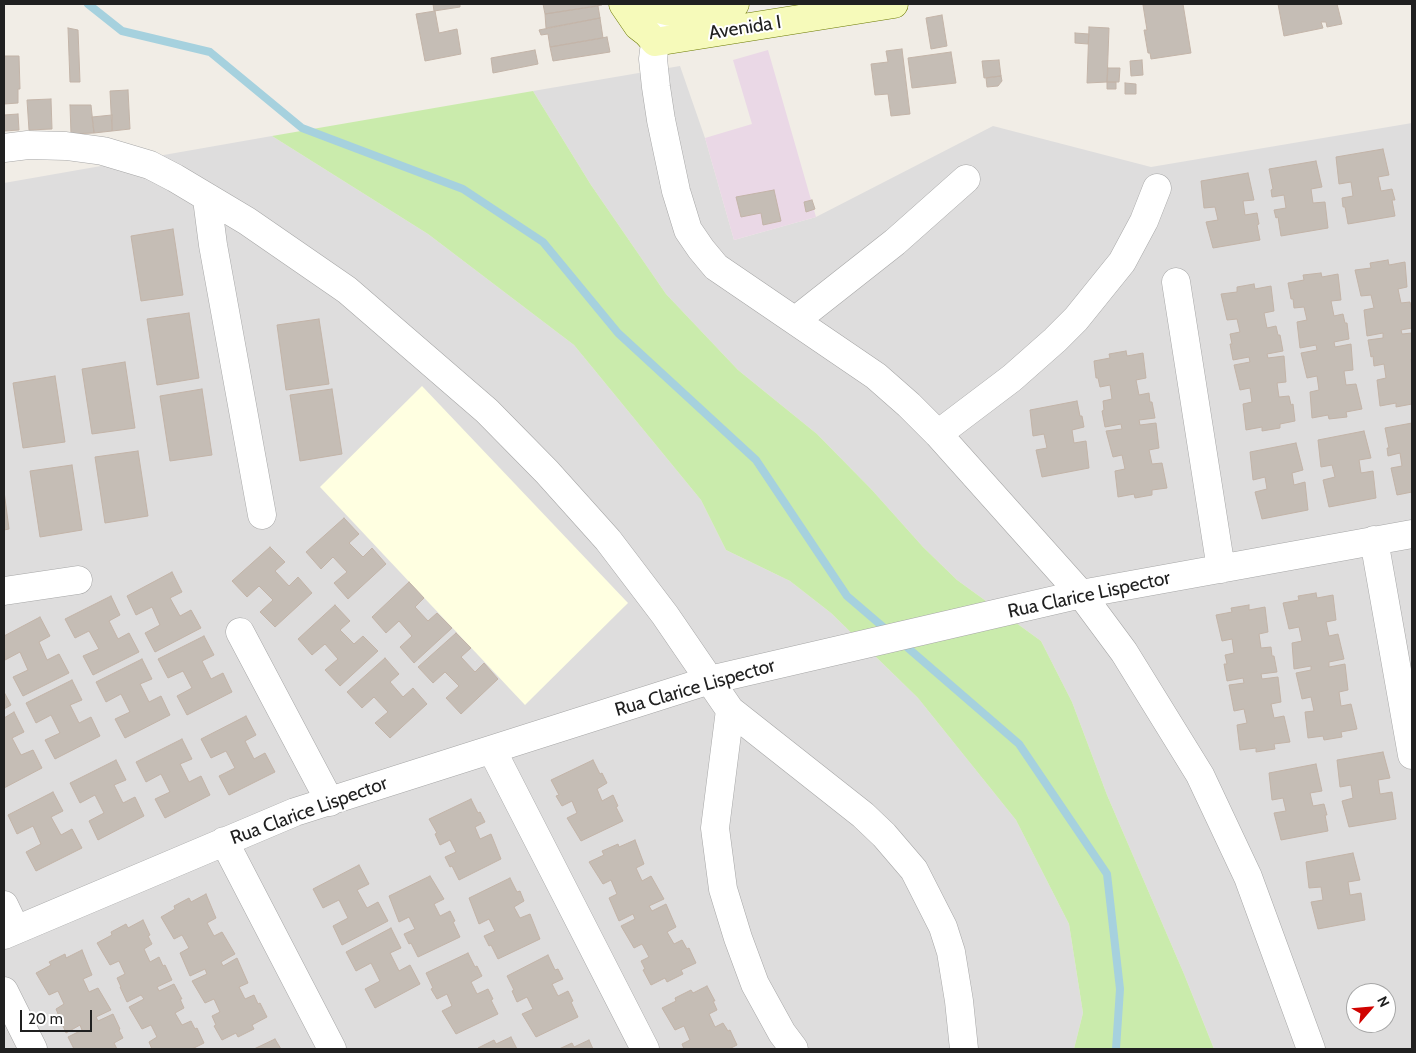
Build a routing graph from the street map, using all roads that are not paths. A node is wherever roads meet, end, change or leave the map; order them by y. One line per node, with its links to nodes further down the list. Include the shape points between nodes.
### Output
1 (623, 4): 5 (street, via 638,26)
2 (735, 4): 4 (street, Avenida I, via 700,11)
3 (894, 4): 5 (street, Avenida I)
4 (661, 8): 5 (street)
5 (655, 42): 11 (street, via 653,59 661,120 688,230 716,267)
6 (4, 148): 9 (street, via 28,145 103,150 150,166)
7 (966, 179): 11 (street, via 895,242)
8 (1157, 188): 12 (street, via 1122,262 1076,319 1012,378)
9 (207, 199): 13 (street); 21 (street, via 247,221 347,290 487,411 608,540)
10 (1176, 282): 16 (street)
11 (796, 320): 12 (street, via 876,376)
12 (938, 434): 19 (street)
13 (262, 515)
14 (1412, 534): 15 (street, Rua Clarice Lispector)
15 (1374, 540): 16 (street, Rua Clarice Lispector); 24 (street)
16 (1221, 568): 19 (street, Rua Clarice Lispector)
17 (78, 580): 18 (street)
18 (4, 591)
19 (1082, 594): 21 (street, Rua Clarice Lispector); 35 (street, via 1124,652 1200,775 1248,877)
20 (240, 632): 25 (street)
21 (710, 680): 22 (street); 23 (street, Rua Clarice Lispector)
22 (730, 710): 33 (street, via 715,828 723,889 755,984); 34 (street, via 863,815 914,870 943,927 951,952)
23 (492, 750): 25 (street, Rua Clarice Lispector); 32 (street)
24 (1412, 755)
25 (330, 802): 26 (street, Rua Clarice Lispector, via 295,812)
26 (224, 841): 28 (street, Rua Clarice Lispector); 31 (street)
27 (4, 905): 28 (street)
28 (10, 932)
29 (4, 991): 30 (street)
30 (33, 1049)
31 (332, 1049)
32 (645, 1049)
33 (794, 1049)
34 (964, 1049)
35 (1311, 1049)

